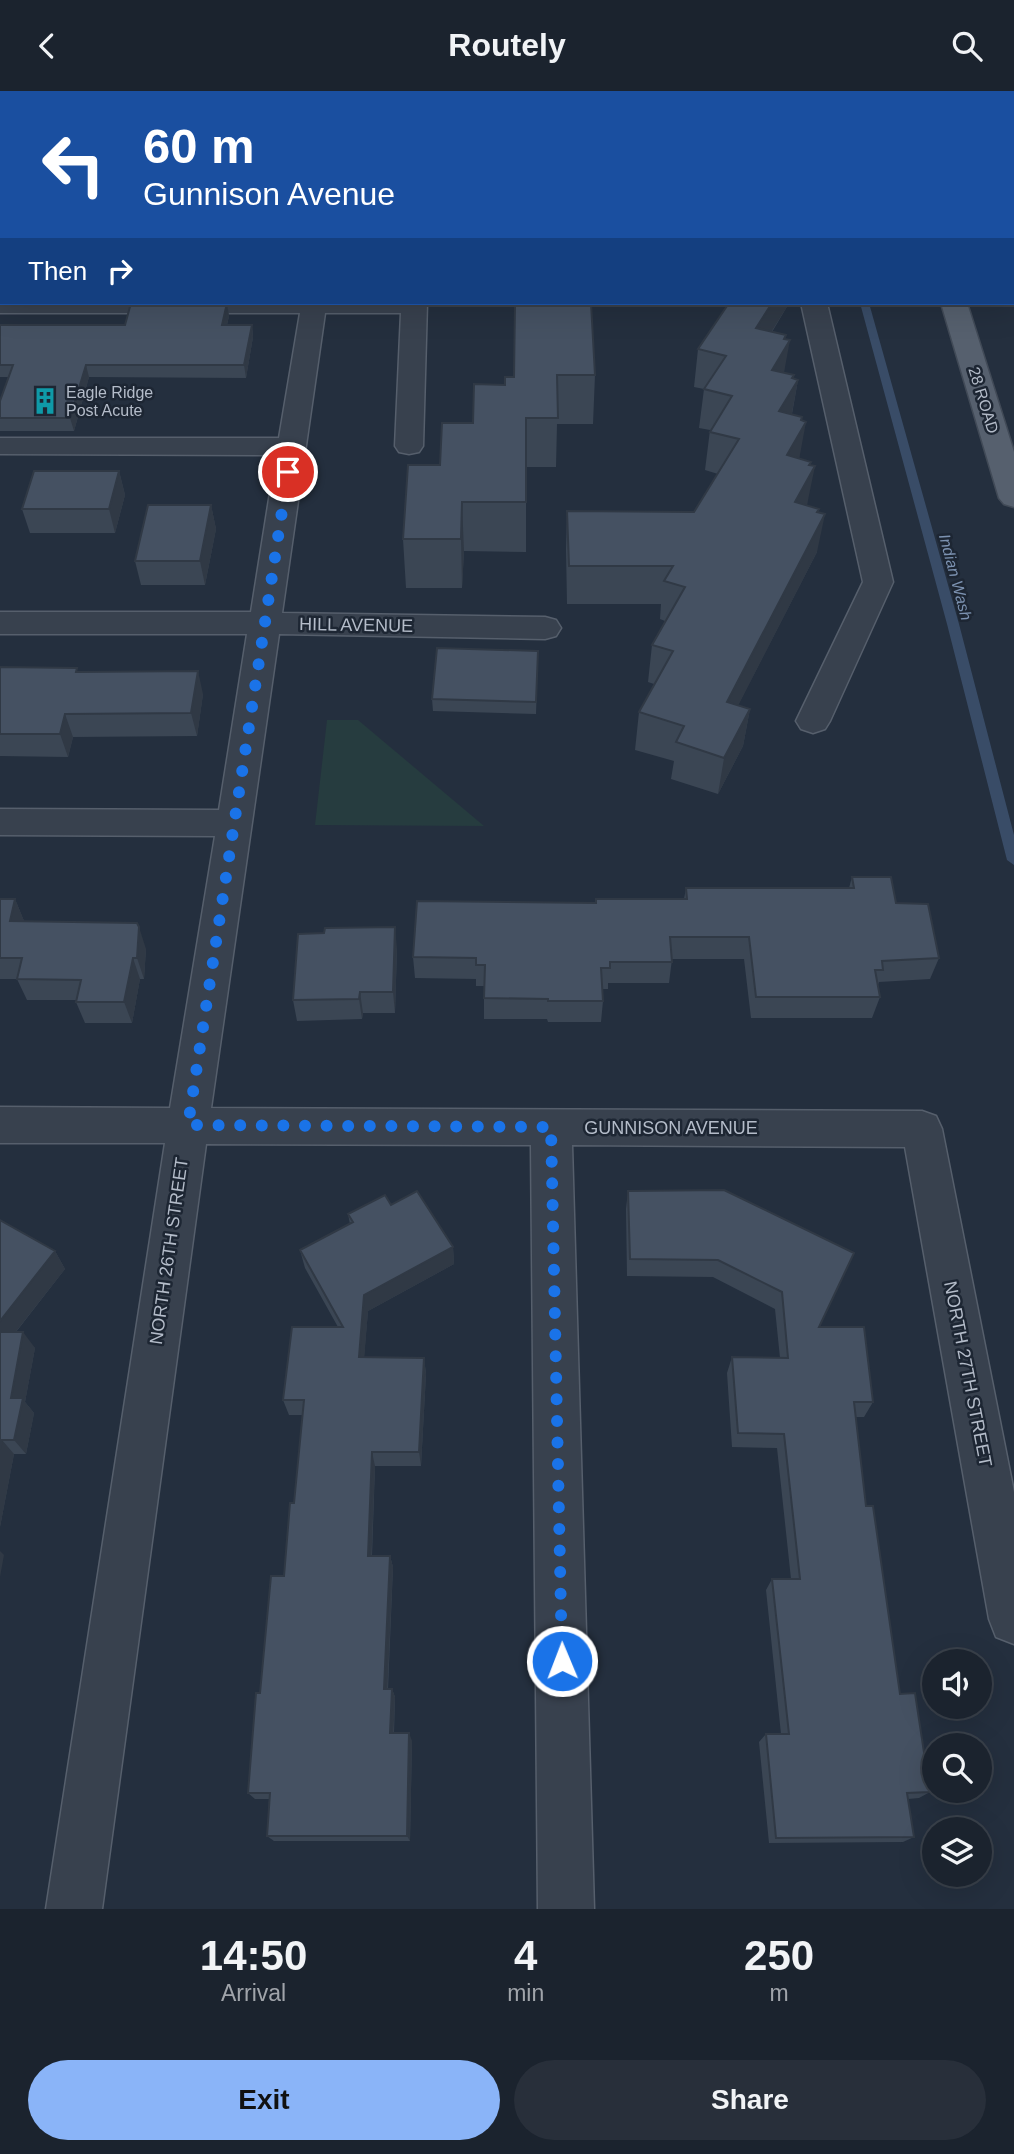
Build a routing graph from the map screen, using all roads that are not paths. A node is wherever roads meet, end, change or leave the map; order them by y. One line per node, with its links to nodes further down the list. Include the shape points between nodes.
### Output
1 (314, 305): 7 (street, NORTH 26TH STREET)
2 (414, 305): 6 (street)
3 (814, 305): 12 (street, via 878,582)
4 (955, 305): 8 (main road, 28 ROAD)
5 (0, 446): 7 (street)
6 (409, 446)
7 (292, 447): 10 (street, NORTH 26TH STREET)
8 (1014, 498)
9 (0, 623): 10 (street, HILL AVENUE)
10 (265, 623): 11 (street, HILL AVENUE); 14 (street, NORTH 26TH STREET)
11 (545, 628)
12 (813, 721)
13 (0, 822): 14 (street)
14 (235, 823): 16 (street, NORTH 26TH STREET)
15 (0, 1125): 16 (street, GUNNISON AVENUE)
16 (188, 1125): 17 (street, GUNNISON AVENUE); 20 (street, NORTH 26TH STREET)
17 (551, 1127): 18 (street, GUNNISON AVENUE); 21 (street)
18 (922, 1129): 19 (street, NORTH 27TH STREET)
19 (1014, 1619)
20 (74, 1909)
21 (566, 1909)

